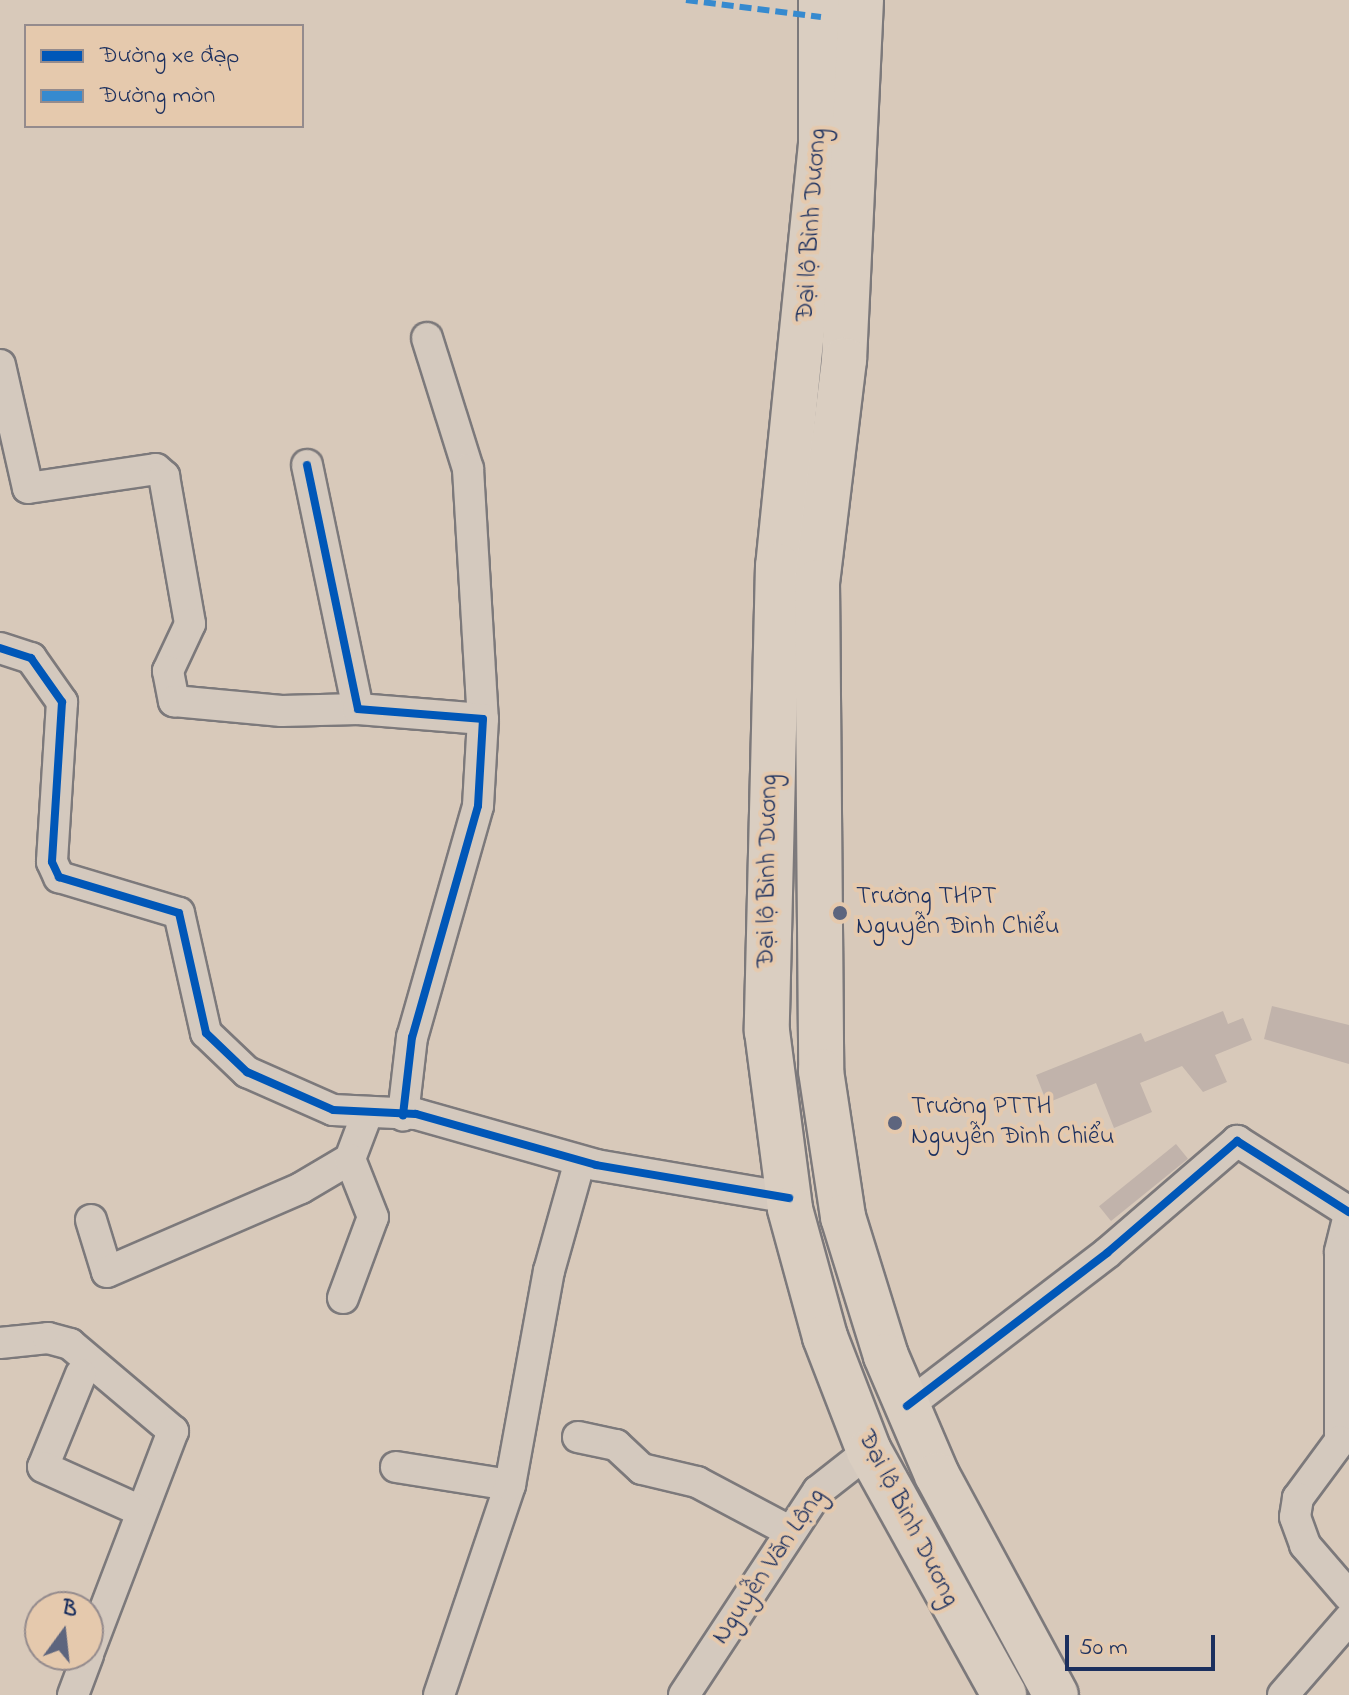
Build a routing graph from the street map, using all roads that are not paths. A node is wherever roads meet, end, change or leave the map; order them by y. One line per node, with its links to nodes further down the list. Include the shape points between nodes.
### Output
1 (821, 0): 13 (highway, Đại lộ Bình Dương, via 821,144 778,566 770,806 767,1031)
2 (861, 0): 19 (highway, Đại lộ Bình Dương, via 844,360 817,582 816,950 821,1071 843,1217)
3 (427, 338): 8 (street, via 468,469)
4 (0, 365): 7 (street, via 28,488 156,469 164,476 190,624 168,671 174,701 282,711)
5 (307, 465): 7 (street)
6 (0, 648): 9 (street, via 31,658 62,702 52,862 59,877 179,913 206,1033 224,1054 288,1092)
7 (358, 709): 8 (street)
8 (483, 719): 10 (street, via 478,806 454,912 412,1037)
9 (367, 1114): 10 (street); 11 (street)
10 (403, 1115): 12 (street)
11 (350, 1159): 15 (street, via 231,1222 107,1272); 16 (street, via 373,1217)
12 (580, 1161): 13 (street); 23 (street, via 549,1271)
13 (789, 1198): 21 (highway, Đại lộ Bình Dương, via 825,1337)
14 (1349, 1214): 19 (street, via 1237,1141); 26 (street, via 1340,1252 1340,1441 1298,1498 1295,1517 1305,1545)
15 (91, 1220)
16 (343, 1298)
17 (0, 1343): 24 (street, via 48,1338 70,1344 168,1421 174,1440)
18 (81, 1374): 24 (street, via 43,1467)
19 (912, 1418): 21 (highway); 35 (highway, Đại lộ Bình Dương)
20 (578, 1437): 25 (street, via 616,1445 638,1467 697,1482)
21 (869, 1451): 25 (street, Nguyễn Văn Lộng, via 818,1491); 34 (highway, Đại lộ Bình Dương)
22 (396, 1467): 23 (street)
23 (510, 1485): 32 (street)
24 (141, 1511): 27 (street)
25 (789, 1531): 33 (street, Nguyễn Văn Lộng)
26 (1349, 1596)
27 (104, 1611)
28 (1349, 1619): 30 (street)
29 (82, 1671): 31 (street)
30 (1293, 1692)
31 (73, 1695)
32 (439, 1695)
33 (684, 1695)
34 (1004, 1695)
35 (1056, 1695)

